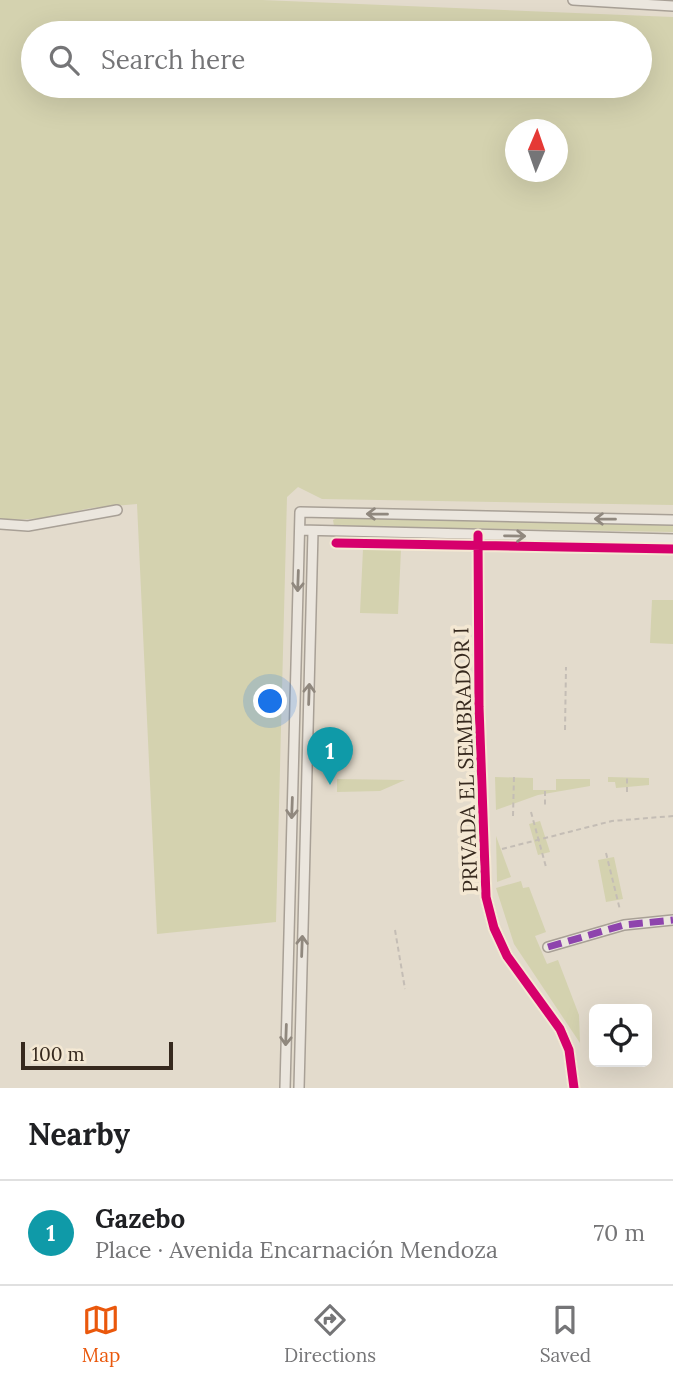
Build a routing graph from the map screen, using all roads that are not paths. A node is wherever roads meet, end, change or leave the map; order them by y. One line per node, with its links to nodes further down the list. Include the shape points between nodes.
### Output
1 (573, 0): 2 (street)
2 (673, 6)
3 (117, 510): 5 (street, via 28,526)
4 (673, 520): 6 (street, one-way to 6, via 300,512)
5 (0, 524)
6 (300, 530): 7 (street); 12 (street, one-way to 12)
7 (313, 531): 8 (street); 13 (street, one-way to 7)
8 (478, 535): 9 (street, one-way to 9); 14 (street, PRIVADA EL SEMBRADOR I, via 486,897 507,956 560,1029 569,1050)
9 (673, 539)
10 (673, 920): 11 (street, via 624,925)
11 (548, 947)
12 (285, 1088)
13 (299, 1088)
14 (574, 1088)

